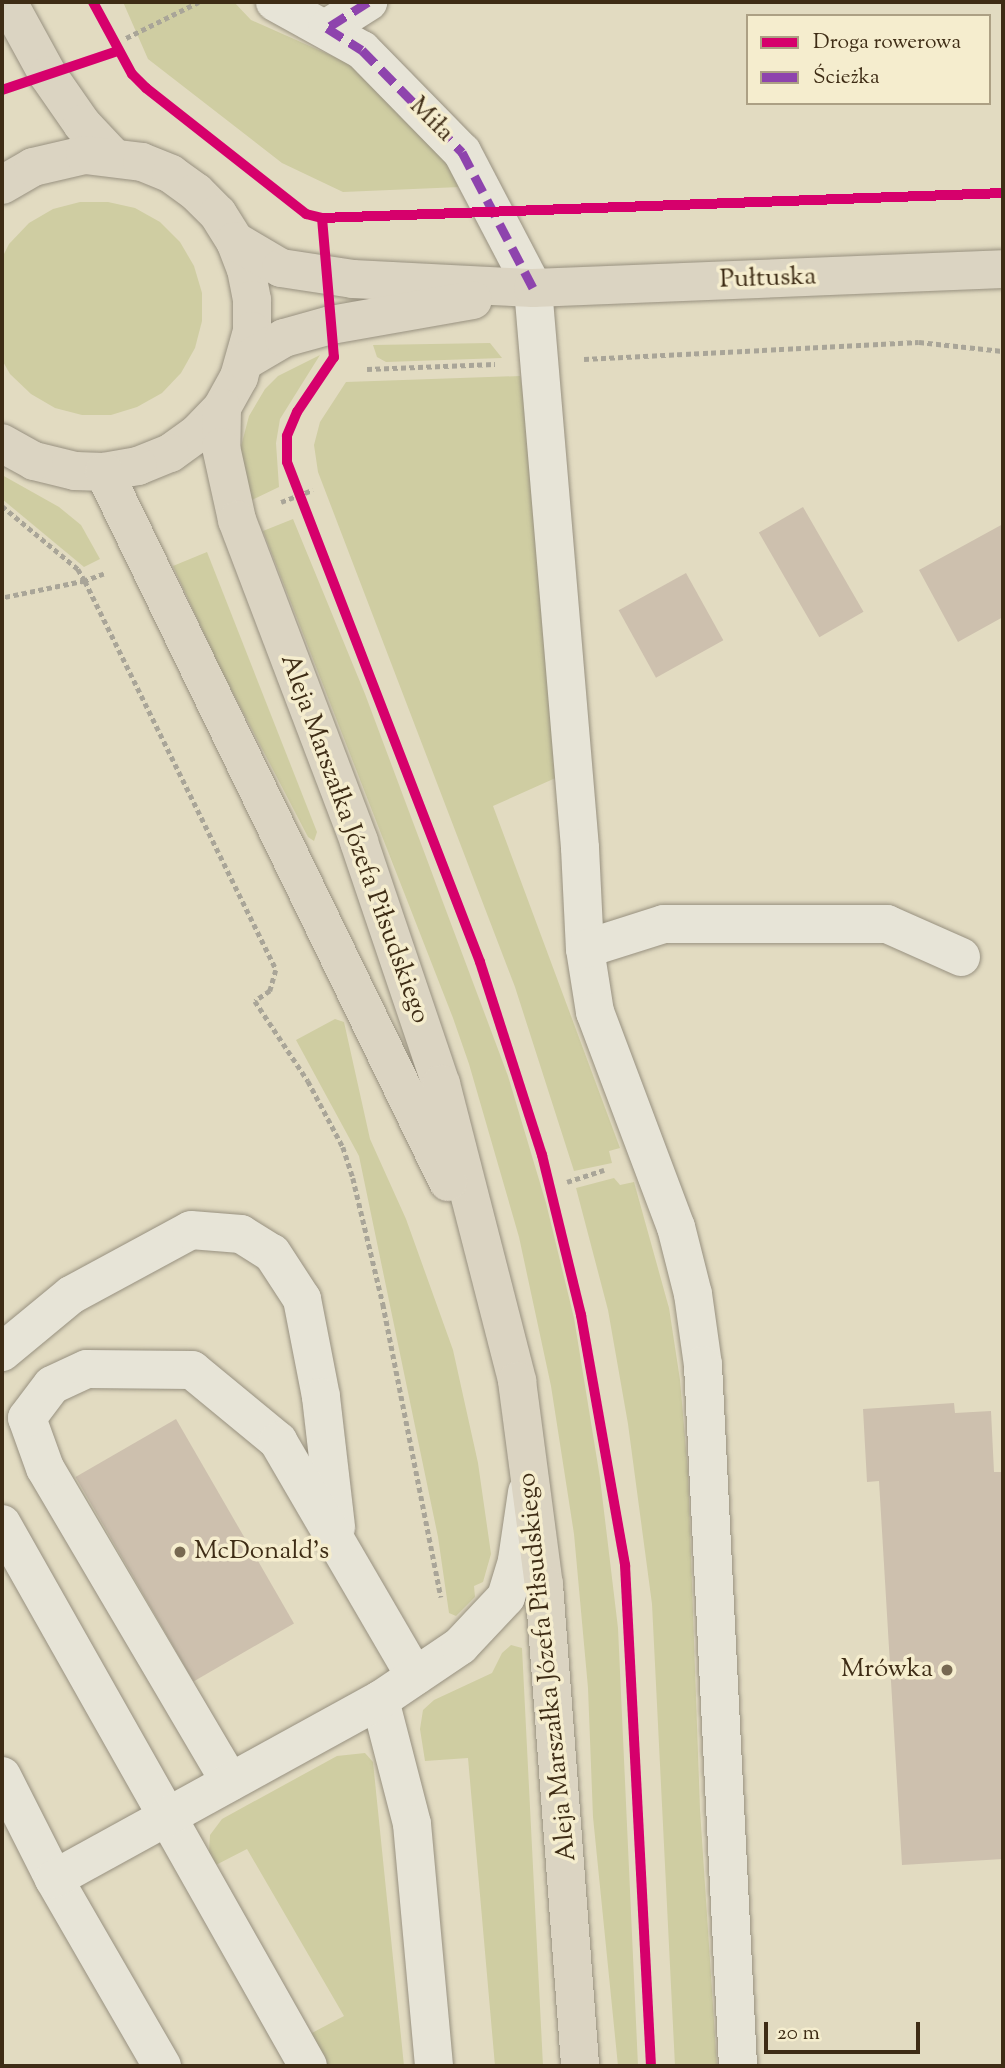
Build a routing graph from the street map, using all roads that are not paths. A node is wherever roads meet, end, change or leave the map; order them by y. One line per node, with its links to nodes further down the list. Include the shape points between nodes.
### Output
1 (8, 2): 5 (main road, via 48,75 82,124)
2 (275, 2): 4 (street, Miła)
3 (368, 2): 4 (street)
4 (327, 28): 9 (street, Miła, via 362,50 462,152)
5 (112, 156): 6 (main road, via 59,159); 7 (main road, via 171,174 197,192)
6 (2, 184)
7 (236, 241): 9 (main road, Pułtuska, via 281,268 327,276); 10 (main road, via 252,300 252,331)
8 (1003, 269): 9 (main road, Pułtuska)
9 (533, 288): 10 (main road, Pułtuska, via 331,325 284,338); 14 (street, via 580,848)
10 (245, 361): 11 (main road)
11 (222, 408): 13 (main road, via 170,453 138,466); 16 (main road, Aleja Marszałka Józefa Piłsudskiego, via 221,447 237,520 377,893 440,1084)
12 (2, 443): 13 (main road, via 47,465)
13 (104, 472): 16 (main road, Aleja Marszałka Józefa Piłsudskiego)
14 (584, 950): 15 (street, via 664,924 887,924); 31 (street, via 595,1012 676,1227 693,1294 703,1365)
15 (961, 957)
16 (489, 1271): 18 (main road, Aleja Marszałka Józefa Piłsudskiego, via 517,1381)
17 (2, 1352): 20 (street, via 71,1295 191,1230 241,1234 272,1253 302,1299 321,1397)
18 (529, 1472): 21 (street, via 517,1560 506,1597 450,1653); 30 (main road, Aleja Marszałka Józefa Piłsudskiego, via 544,1585)
19 (2, 1524): 25 (street)
20 (337, 1543): 21 (street); 24 (street, via 278,1441 192,1370 87,1369 52,1385 27,1418 45,1468)
21 (415, 1676): 22 (street)
22 (380, 1700): 24 (street); 29 (street, via 412,1824)
23 (2, 1776): 26 (street)
24 (230, 1782): 25 (street)
25 (166, 1817): 26 (street); 28 (street)
26 (54, 1879): 27 (street)
27 (162, 2066)
28 (308, 2066)
29 (434, 2066)
30 (580, 2066)
31 (738, 2066)

